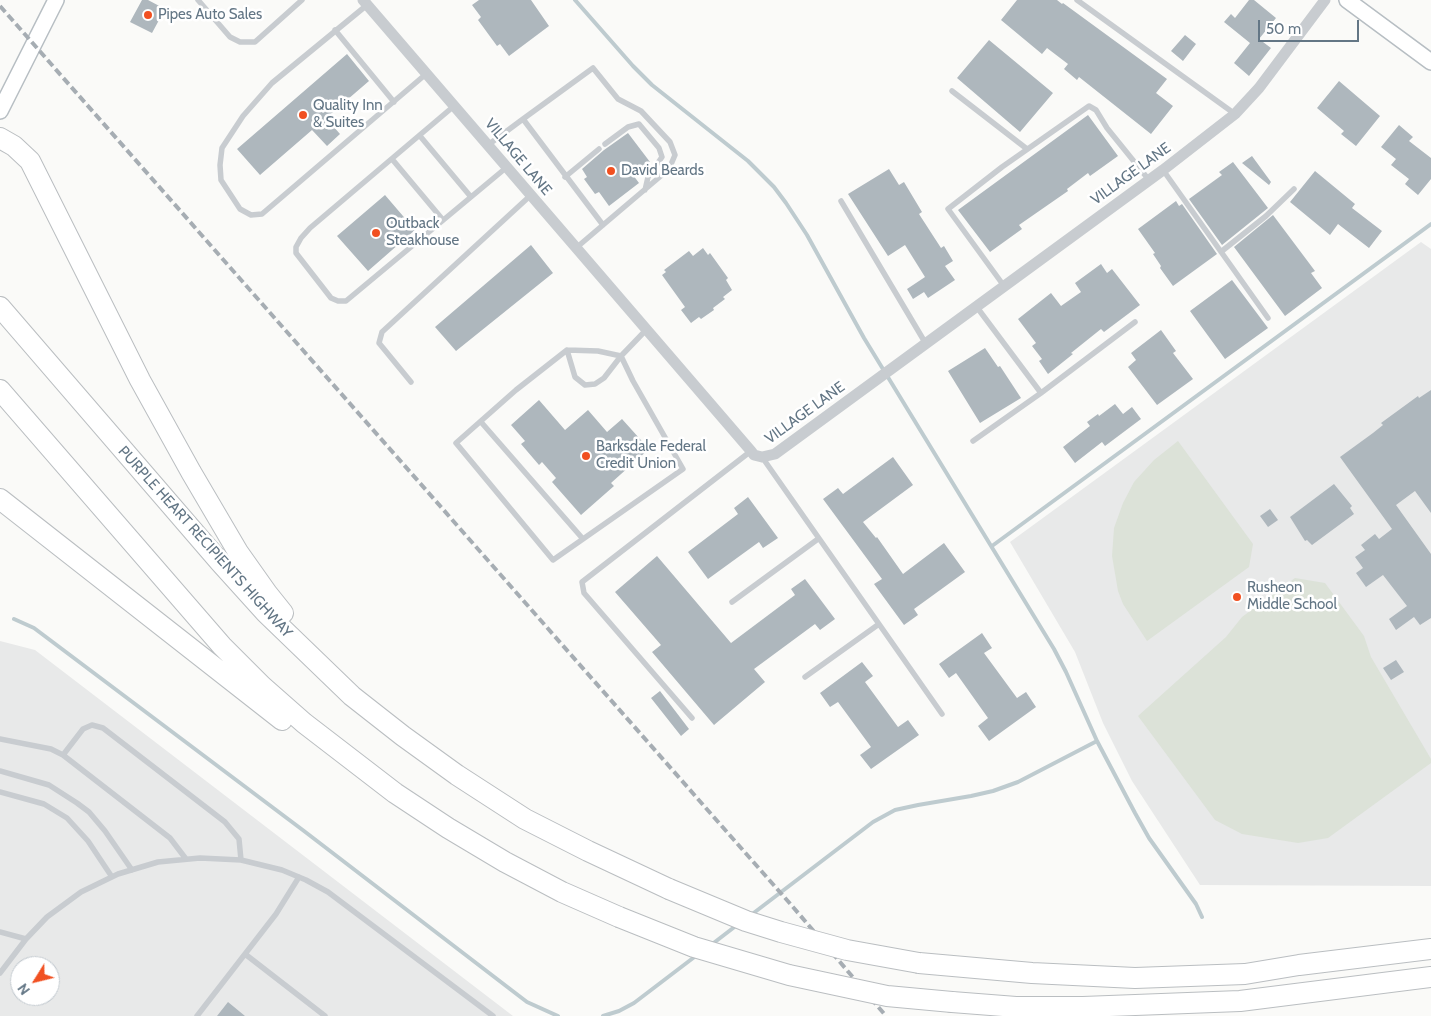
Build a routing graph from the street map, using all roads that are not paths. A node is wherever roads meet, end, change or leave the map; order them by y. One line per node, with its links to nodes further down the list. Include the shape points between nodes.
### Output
1 (56, 0): 14 (main road)
2 (198, 0): 3 (lane, via 230,37 240,42 255,42)
3 (302, 0)
4 (1077, 0): 15 (lane)
5 (1326, 0): 15 (street, VILLAGE LANE, via 1259,88)
6 (1346, 0): 9 (main road)
7 (365, 2): 8 (lane); 10 (street, VILLAGE LANE)
8 (335, 30): 12 (lane); 12 (lane, via 272,83 243,116 222,148 221,180 240,209 251,215 262,214)
9 (1431, 62)
10 (426, 74): 12 (lane); 13 (street, VILLAGE LANE)
11 (952, 91): 22 (lane)
12 (394, 102)
13 (454, 106): 17 (lane); 20 (street, VILLAGE LANE)
14 (0, 111)
15 (1235, 114): 25 (street, VILLAGE LANE)
16 (523, 119): 20 (lane); 26 (lane); 29 (lane, via 593,68 618,99 641,111 670,142 675,155 669,169)
17 (420, 136): 23 (lane); 31 (lane)
18 (0, 138): 58 (highway, via 30,161 140,380 212,508 266,593 294,627)
19 (605, 144): 29 (lane, via 628,127 639,124 659,148 662,157 648,177)
20 (488, 145): 24 (street, VILLAGE LANE)
21 (598, 149): 26 (lane)
22 (1027, 149): 27 (lane, via 1089,106 1096,110); 37 (lane, via 948,209)
23 (392, 159): 33 (lane); 33 (lane, via 310,228 296,248 296,253 331,298 346,300)
24 (507, 167): 30 (street, VILLAGE LANE); 31 (lane)
25 (1163, 170): 27 (street, VILLAGE LANE); 36 (lane)
26 (565, 176): 34 (lane)
27 (1149, 180): 37 (street, VILLAGE LANE)
28 (1294, 188): 36 (lane, via 1266,216)
29 (645, 190): 34 (lane)
30 (531, 195): 35 (street, VILLAGE LANE); 46 (lane, via 382,332 379,343)
31 (472, 196): 33 (lane)
32 (841, 201): 43 (lane)
33 (443, 220)
34 (603, 225): 35 (lane)
35 (576, 248): 42 (street, VILLAGE LANE)
36 (1222, 251): 40 (lane)
37 (1004, 286): 38 (street, VILLAGE LANE)
38 (976, 306): 43 (street, VILLAGE LANE); 48 (lane)
39 (1, 308): 58 (highway, PURPLE HEART RECIPIENTS HIGHWAY, via 219,562)
40 (1268, 318)
41 (1135, 322): 48 (lane)
42 (647, 329): 45 (lane); 51 (street, VILLAGE LANE)
43 (926, 344): 52 (street, VILLAGE LANE, via 775,454)
44 (567, 350): 45 (lane); 45 (lane, via 575,377 585,385 595,384 604,378); 49 (lane)
45 (621, 356): 54 (lane, via 683,469)
46 (411, 382)
47 (0, 390): 66 (highway, via 222,646 304,723)
48 (1041, 393): 50 (lane)
49 (481, 422): 54 (lane); 54 (lane, via 456,443 553,560)
50 (974, 441)
51 (751, 451): 52 (street, VILLAGE LANE); 61 (lane, via 582,582 584,592)
52 (762, 457): 55 (lane)
53 (0, 500): 66 (highway, via 296,731 333,758)
54 (583, 539)
55 (818, 539): 56 (lane); 57 (lane)
56 (732, 602)
57 (879, 624): 59 (lane); 60 (lane)
58 (316, 662): 74 (highway, PURPLE HEART RECIPIENTS HIGHWAY, bridge, via 352,696 403,736 517,814 588,851 738,918 846,950 919,963 1126,978 1245,974)
59 (805, 676)
60 (942, 714)
61 (692, 718)
62 (0, 739): 63 (lane, via 52,749)
63 (63, 755): 67 (lane, via 170,838); 68 (lane, via 83,729 92,725 103,728 225,822 239,839)
64 (0, 771): 69 (lane, via 49,785 89,812)
65 (0, 792): 70 (lane, via 44,804 67,818 88,841)
66 (395, 793): 77 (highway, bridge, via 505,862 619,917 694,947 797,977 887,996 1016,1006 1084,1007 1240,1001)
67 (186, 859): 68 (lane); 69 (lane, via 158,862)
68 (241, 860): 71 (lane)
69 (132, 870): 70 (lane)
70 (112, 877): 73 (lane, via 74,897)
71 (299, 877): 75 (lane); 80 (lane, via 328,892)
72 (0, 932): 73 (lane)
73 (26, 938): 76 (lane)
74 (1431, 949)
75 (245, 954): 78 (lane); 79 (lane)
76 (0, 971)
77 (1431, 978)
78 (197, 1016)
79 (325, 1016)
80 (493, 1016)

